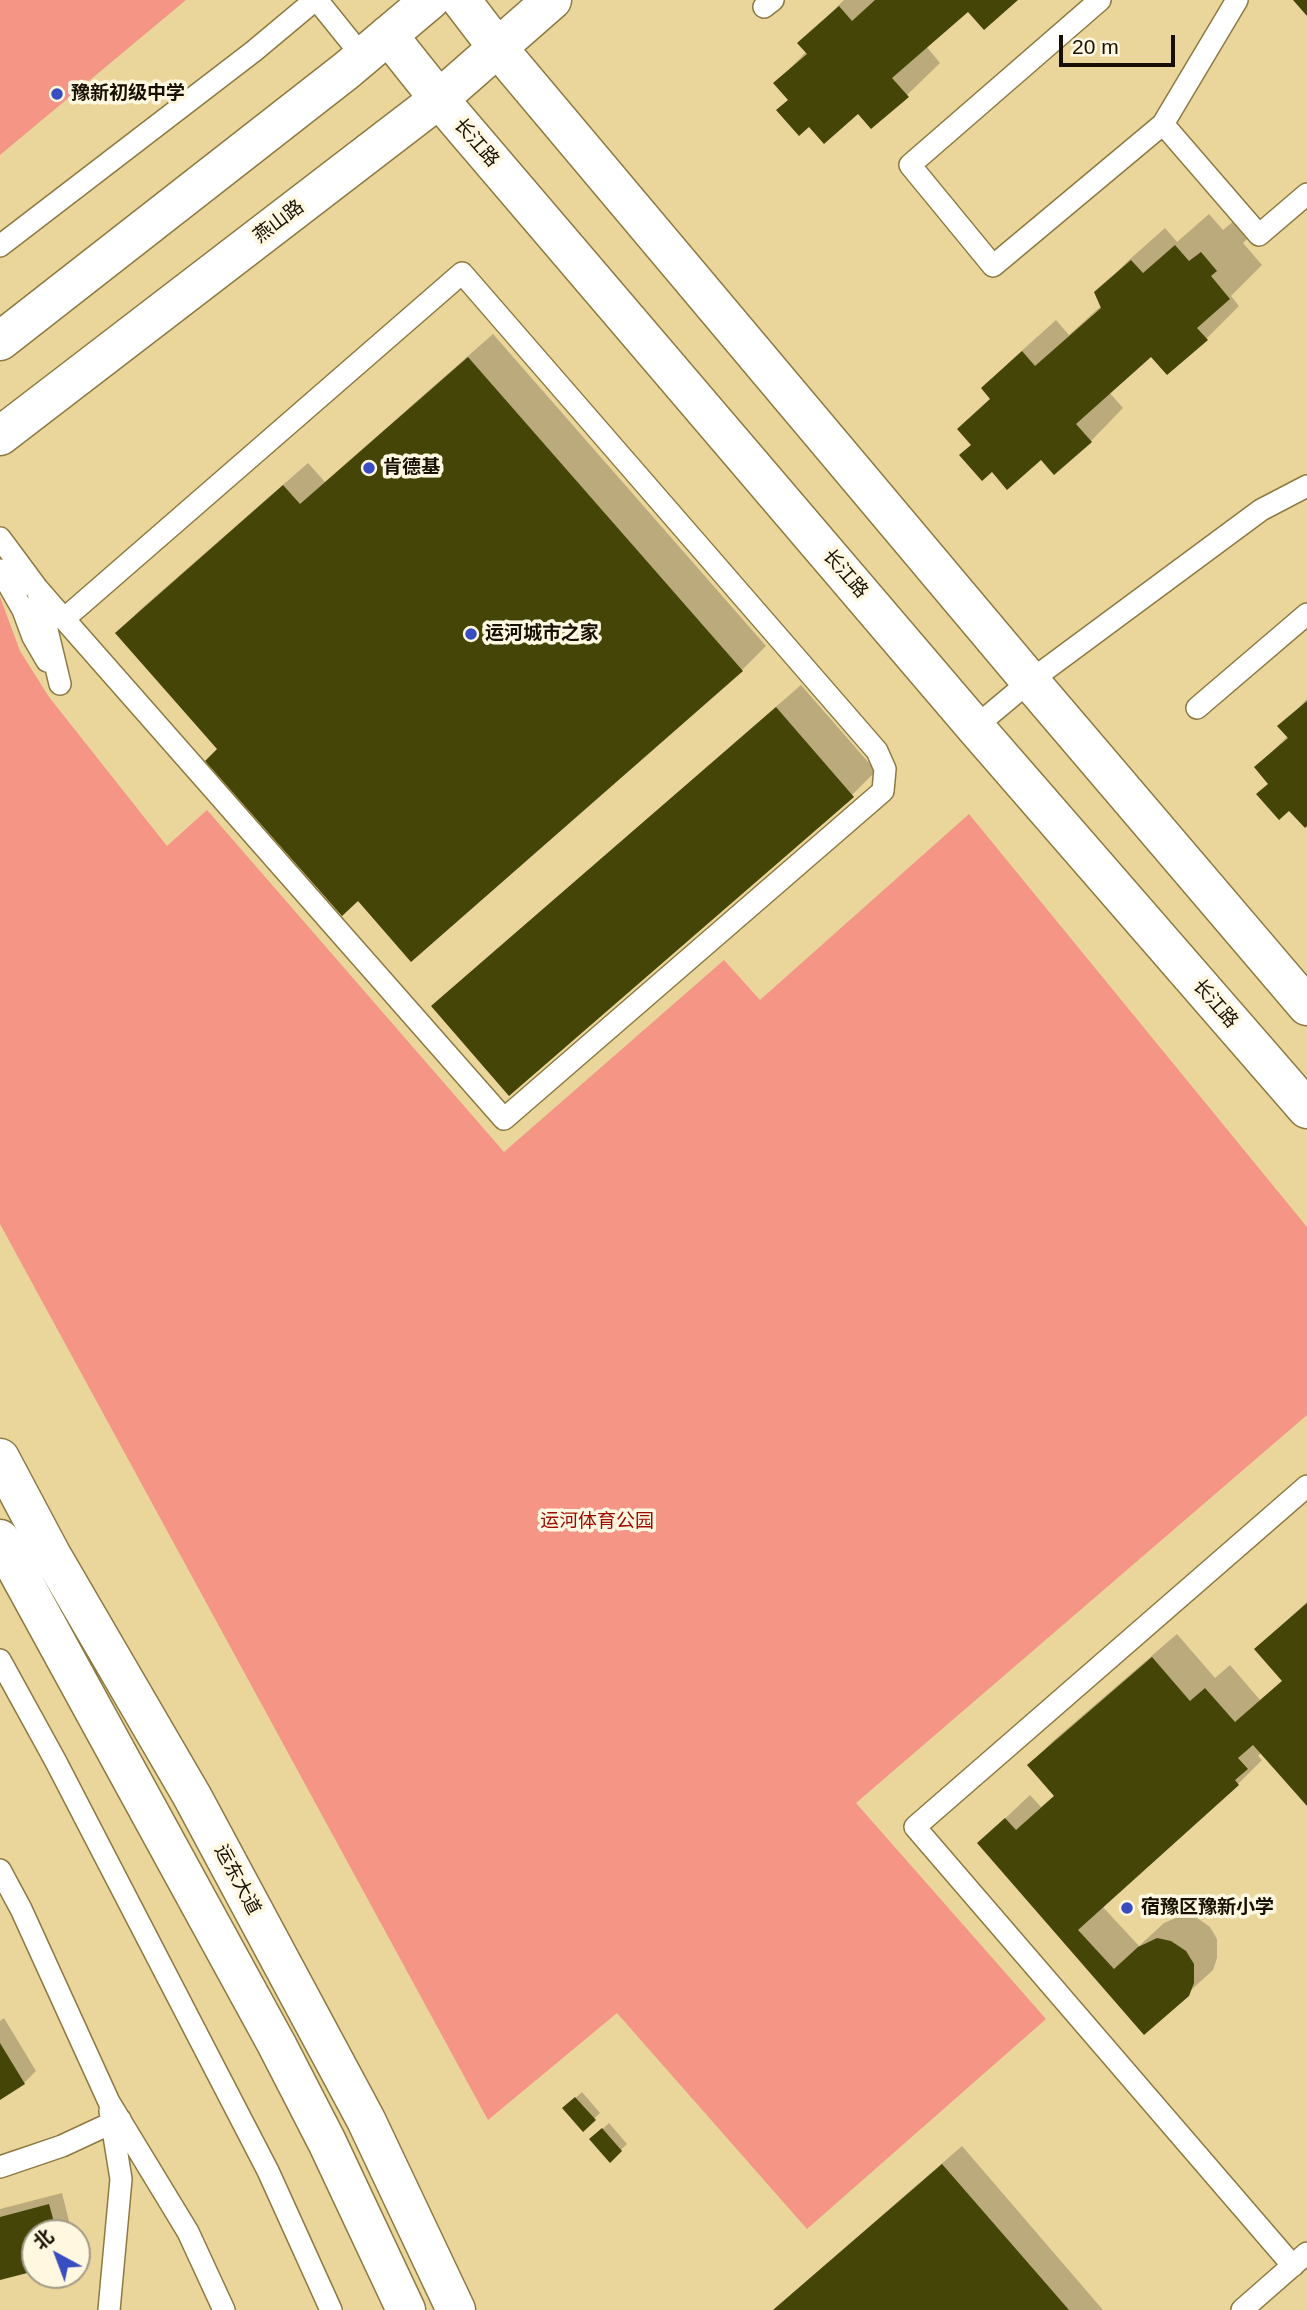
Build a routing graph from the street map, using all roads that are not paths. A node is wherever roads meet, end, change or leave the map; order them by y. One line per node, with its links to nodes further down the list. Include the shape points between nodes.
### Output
1 (316, 0): 7 (lane); 12 (lane)
2 (430, 0): 7 (street)
3 (461, 0): 8 (street)
4 (552, 0): 8 (street, 燕山路)
5 (1100, 0): 10 (lane, via 911,165 993,266)
6 (1237, 0): 10 (lane)
7 (376, 46): 9 (street, 长江路); 13 (street)
8 (498, 47): 9 (street, 燕山路); 21 (street)
9 (439, 99): 14 (street, 燕山路); 23 (street, 长江路)
10 (1163, 124): 11 (lane, via 1259,235)
11 (1307, 194)
12 (0, 246)
13 (0, 341)
14 (0, 436)
15 (1307, 486): 21 (lane, via 1261,510)
16 (0, 538): 18 (lane)
17 (0, 570): 18 (lane); 18 (lane, via 60,684)
18 (37, 588): 20 (lane)
19 (1307, 614): 22 (lane)
20 (64, 620): 20 (lane, via 504,1119 883,791 885,769 877,751 462,273)
21 (1030, 681): 23 (lane); 24 (street)
22 (1197, 708)
23 (975, 727): 25 (street, 长江路)
24 (1307, 1006)
25 (1307, 1109)
26 (0, 1458): 38 (street, 运东大道, via 192,1796 366,2120)
27 (1307, 1486): 33 (lane, via 915,1827)
28 (0, 1538): 37 (street, via 277,2045)
29 (0, 1660): 36 (lane, via 268,2171)
30 (0, 1870): 31 (lane, via 22,1909)
31 (113, 2114): 32 (lane, via 62,2146); 34 (lane, via 121,2179); 35 (lane, via 188,2232)
32 (0, 2168)
33 (1300, 2260): 39 (lane)
34 (109, 2310)
35 (224, 2310)
36 (331, 2310)
37 (406, 2310)
38 (456, 2310)
39 (1242, 2310)

